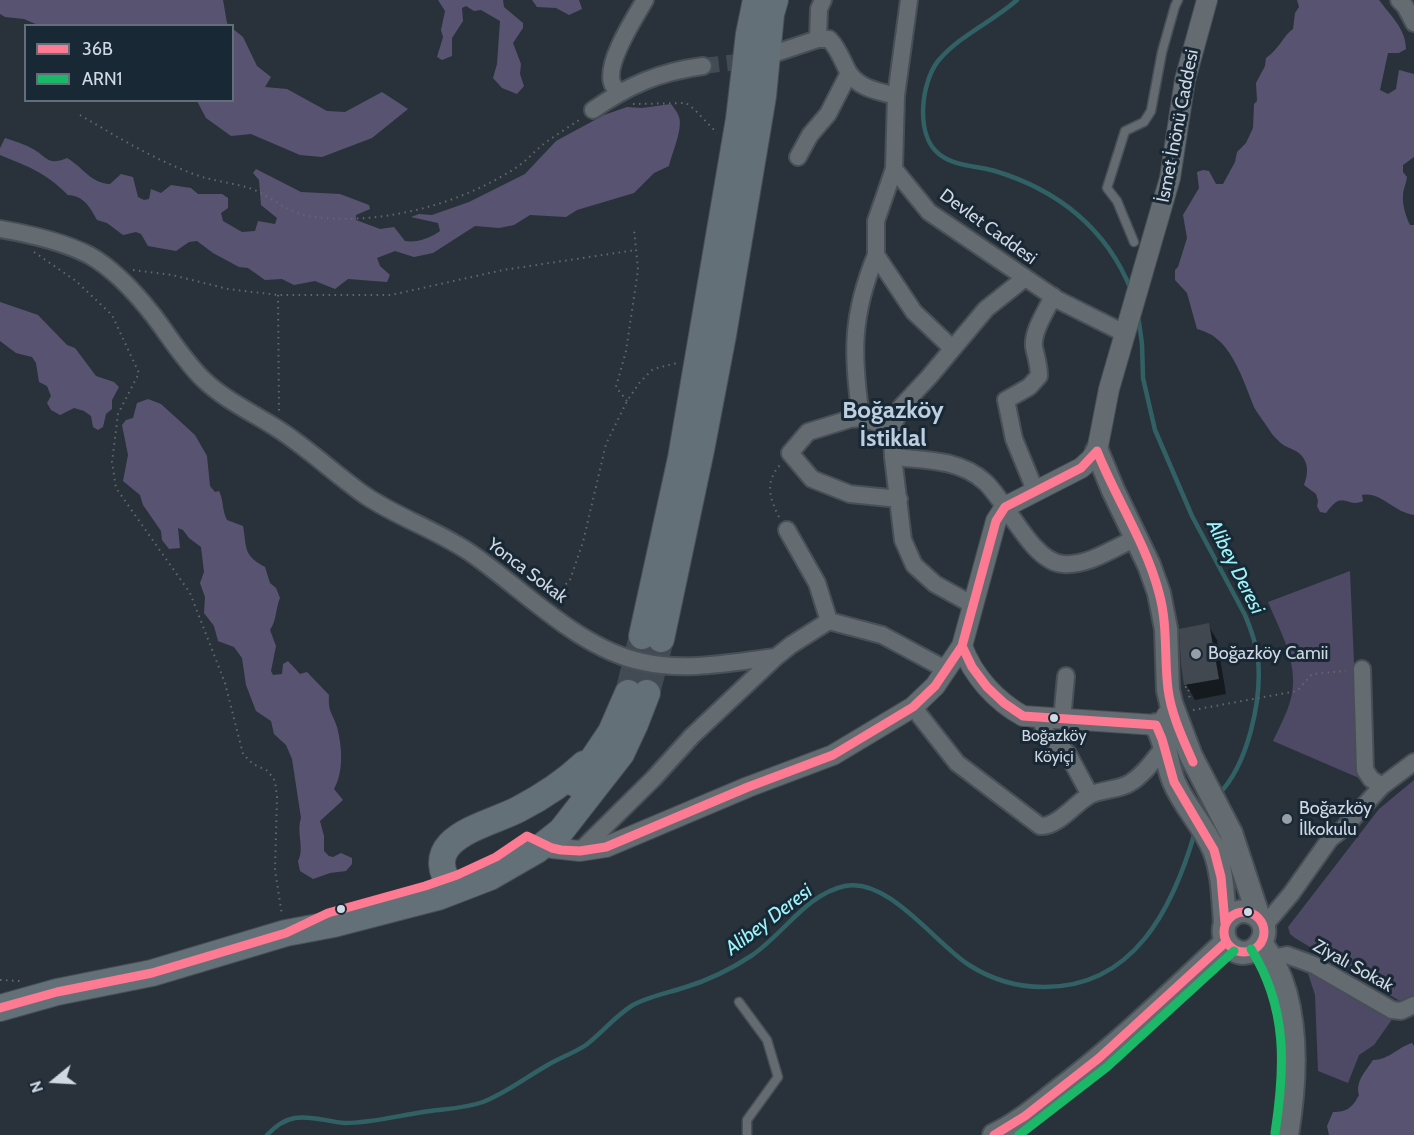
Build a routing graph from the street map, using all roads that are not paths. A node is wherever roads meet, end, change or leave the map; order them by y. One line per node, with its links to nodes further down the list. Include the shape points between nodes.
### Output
1 (645, 0): 14 (street, via 614,61 613,86)
2 (756, 0): 3 (main road, via 652,638 701,450)
3 (776, 0)
4 (823, 0): 10 (street)
5 (909, 0): 15 (street)
6 (1178, 0): 20 (lane, via 1162,52 1151,111 1144,122 1125,131 1107,188)
7 (1207, 0): 20 (street, İsmet İnönü Caddesi, via 1185,80 1170,178)
8 (1398, 0): 9 (street)
9 (1414, 22)
10 (818, 39): 11 (street); 13 (street, via 832,42)
11 (776, 53)
12 (703, 66): 14 (street, via 669,71)
13 (849, 73): 15 (street, via 866,88); 17 (street, via 828,114)
14 (620, 92): 16 (street)
15 (896, 96): 18 (street)
16 (593, 110)
17 (798, 157)
18 (894, 169): 21 (street, via 876,221); 22 (street, Devlet Caddesi, via 929,212)
19 (0, 229): 40 (street, Yonca Sokak, via 89,255 121,278 205,381 368,497 470,553 594,643 618,655 676,666)
20 (1142, 247): 24 (street, İsmet İnönü Caddesi)
21 (876, 255): 25 (street, via 914,312); 26 (street, via 856,318 854,354)
22 (1025, 278): 23 (street, Devlet Caddesi); 25 (street, via 986,309)
23 (1053, 296): 24 (street, Devlet Caddesi); 32 (street, via 1035,335 1039,376 1029,387 1006,399 1014,439)
24 (1126, 327): 28 (street)
25 (952, 348): 27 (street, via 901,407)
26 (861, 418): 27 (street); 33 (street, via 808,432 790,453 812,479 850,494)
27 (892, 428): 29 (street)
28 (1097, 451): 30 (street); 31 (main road)
29 (893, 457): 33 (street); 34 (street, via 944,461 967,471 984,481)
30 (1081, 468): 31 (street, via 1090,466); 32 (street)
31 (1105, 472): 36 (main road)
32 (1035, 490): 34 (street)
33 (899, 499): 37 (street, via 903,540 914,565 935,584)
34 (1005, 507): 36 (street, via 1044,556 1060,564 1079,564); 37 (street, via 996,521)
35 (787, 530): 38 (street, via 817,583)
36 (1136, 538): 45 (main road, via 1159,593 1166,629)
37 (973, 605): 39 (street)
38 (829, 621): 40 (street); 42 (street, via 882,635)
39 (962, 646): 42 (street); 43 (street)
40 (776, 657): 56 (street)
41 (1362, 669): 53 (street, via 1365,770)
42 (947, 670): 43 (street, via 958,668); 46 (street)
43 (975, 673): 47 (street, via 1008,708 1023,716)
44 (1066, 676): 48 (street)
45 (1169, 696): 49 (street, via 1164,721); 59 (main road, via 1200,776 1231,833)
46 (913, 707): 54 (street, via 957,763 1040,826 1046,826); 56 (street, via 833,756 606,847)
47 (1040, 718): 48 (street); 54 (street, via 1046,733 1068,754)
48 (1062, 720): 49 (street)
49 (1156, 725): 50 (main road)
50 (1165, 746): 54 (street, via 1129,784); 58 (main road, via 1179,794 1213,848 1220,872)
51 (599, 751): 55 (main road); 55 (main road, via 637,693 635,724 621,754 561,831); 57 (main road, via 537,798 456,838 445,852 442,867)
52 (1414, 762): 53 (street)
53 (1382, 786): 59 (street, via 1330,839)
54 (1090, 795)
55 (535, 840): 56 (street, via 552,848); 57 (main road, via 490,877)
56 (580, 851)
57 (449, 885): 62 (main road, via 334,924 286,933 152,973)
58 (1225, 933): 59 (main road, via 1236,951 1243,952 1256,948); 59 (main road, via 1234,913 1240,911 1254,913); 64 (main road, via 1156,1010 1077,1077)
59 (1264, 936): 61 (street, Ziyalı Sokak, via 1287,955 1314,965 1392,1010); 65 (main road, via 1283,987 1293,1042 1294,1092)
60 (739, 1002): 63 (lane, via 767,1040 778,1077 747,1120)
61 (1414, 1005)
62 (0, 1008)
63 (747, 1135)
64 (995, 1135)
65 (1287, 1135)

